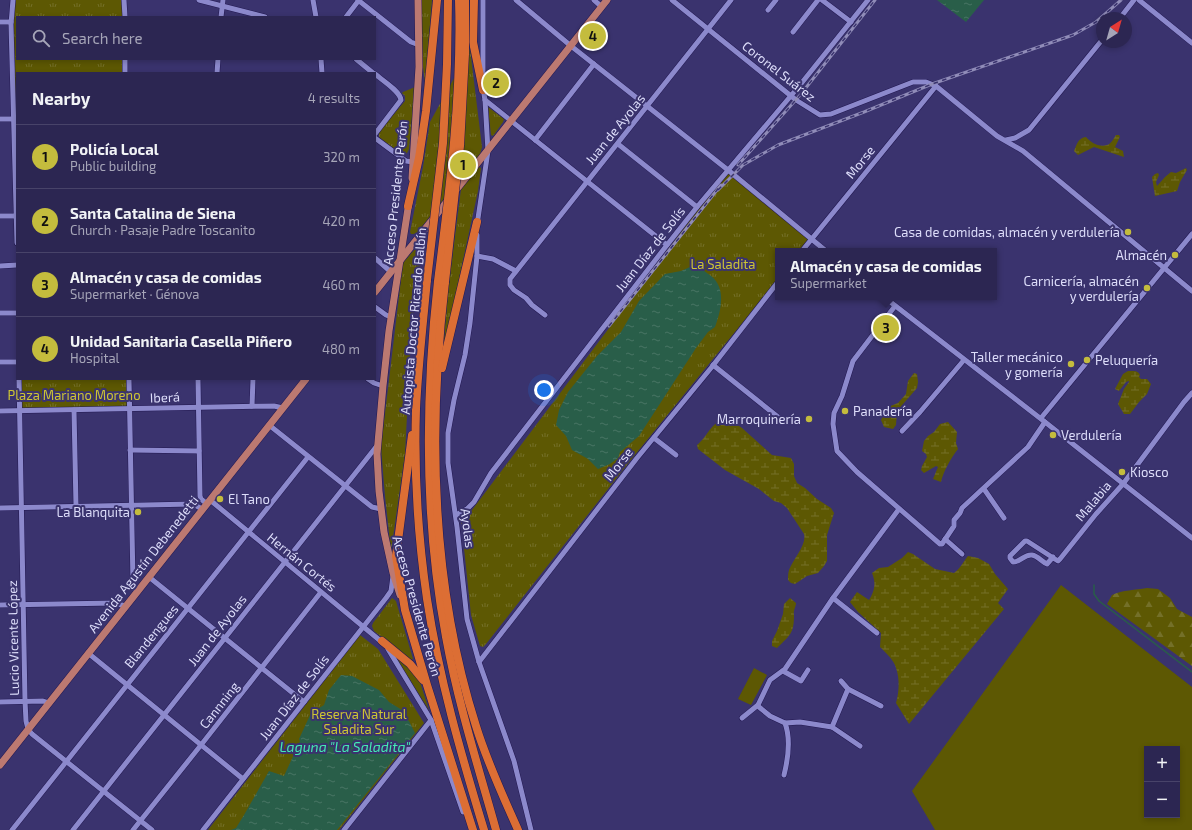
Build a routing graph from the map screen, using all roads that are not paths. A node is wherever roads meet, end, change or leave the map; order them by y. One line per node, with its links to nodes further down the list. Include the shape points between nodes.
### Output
1 (12, 0): 35 (street)
2 (124, 0): 29 (street)
3 (199, 0): 25 (street)
4 (223, 0): 25 (street)
5 (313, 0): 32 (street)
6 (359, 0): 33 (street); 40 (street)
7 (418, 0): 40 (main road, Acceso Presidente Perón)
8 (436, 0): 70 (highway, via 419,158)
9 (448, 0): 114 (highway, Autopista Doctor Ricardo Balbín, bridge, via 444,130)
10 (459, 0): 88 (highway, Autopista Doctor Ricardo Balbín, bridge, via 455,137)
11 (465, 0): 88 (highway, Acceso Presidente Perón, bridge, via 461,133)
12 (474, 0): 54 (highway, via 473,42)
13 (483, 0): 54 (street, Ayolas)
14 (516, 0): 41 (street)
15 (594, 0): 26 (street)
16 (607, 0): 26 (main road)
17 (672, 0): 37 (street, Coronel Suárez)
18 (731, 0): 37 (street, Juan de Ayolas)
19 (776, 0): 27 (street)
20 (818, 0): 38 (street)
21 (822, 0): 36 (street)
22 (868, 0): 36 (street, Juan Díaz de Solís)
23 (1134, 0): 28 (street)
24 (1138, 0): 39 (street)
25 (222, 6): 30 (street); 31 (street)
26 (602, 6): 41 (main road)
27 (768, 10)
28 (1125, 12)
29 (124, 16)
30 (221, 16)
31 (261, 16)
32 (316, 16)
33 (347, 16)
34 (0, 22): 35 (street)
35 (11, 22): 59 (street)
36 (851, 22): 55 (street, Juan Díaz de Solís)
37 (709, 29): 55 (street, Coronel Suárez); 57 (street, Juan de Ayolas)
38 (793, 32)
39 (1192, 43)
40 (419, 46): 67 (main road, Acceso Presidente Perón)
41 (571, 46): 47 (street); 60 (main road)
42 (1096, 47): 64 (street, via 1029,130)
43 (125, 60): 48 (street)
44 (218, 60): 49 (street)
45 (321, 60): 50 (street)
46 (357, 60): 51 (street)
47 (594, 64): 57 (street); 63 (street)
48 (125, 72)
49 (217, 72)
50 (322, 72)
51 (372, 72)
52 (376, 76): 61 (street, via 399,93 401,100)
53 (936, 86): 55 (street, Coronel Suárez, via 922,81 913,82 827,115 815,113); 64 (street, Coronel Suárez, via 997,136); 76 (street, Morse)
54 (483, 90): 56 (street, Ayolas)
55 (791, 95): 68 (street, Juan Díaz de Solís)
56 (485, 100): 60 (street); 66 (street, Ayolas)
57 (648, 106): 65 (street, Juan de Ayolas); 68 (street)
58 (0, 119): 59 (street)
59 (16, 119)
60 (512, 121): 63 (street); 66 (main road)
61 (376, 133)
62 (376, 139): 67 (street, via 406,161)
63 (535, 140): 69 (street)
64 (1006, 140): 85 (street, Coronel Suárez)
65 (618, 144): 69 (street, Juan de Ayolas); 71 (street)
66 (488, 150): 74 (street, Ayolas); 82 (main road)
67 (413, 162): 70 (main road, Acceso Presidente Perón)
68 (728, 170): 71 (street, Juan Díaz de Solís); 76 (street)
69 (587, 182): 77 (street); 86 (street, Juan de Ayolas)
70 (408, 206): 82 (main road, Acceso Presidente Perón)
71 (697, 207): 77 (street, Juan Díaz de Solís)
72 (0, 216): 73 (street)
73 (16, 216)
74 (477, 222): 80 (street, Ayolas); 117 (highway, via 444,360)
75 (1192, 234): 85 (street)
76 (811, 239): 78 (street, Morse); 79 (street)
77 (667, 245): 140 (street, Juan Díaz de Solís, via 495,468 474,502)
78 (804, 248)
79 (822, 248)
80 (477, 256): 86 (street, via 493,259); 140 (street, Ayolas, via 465,355 448,432 448,463)
81 (376, 259): 87 (street)
82 (401, 259): 87 (main road); 98 (main road, Acceso Presidente Perón)
83 (16, 265): 84 (street)
84 (0, 266)
85 (1164, 268): 91 (street, Coronel Suárez); 120 (street)
86 (516, 271): 97 (street, Juan de Ayolas, via 509,282 511,288)
87 (391, 272): 90 (main road)
88 (442, 282): 117 (highway, Acceso Presidente Perón); 200 (highway, Autopista Doctor Ricardo Balbín, via 432,356 430,408 430,502 434,553 453,670)
89 (775, 286): 102 (street, Morse)
90 (376, 291)
91 (1192, 292)
92 (888, 300): 93 (street)
93 (896, 306): 99 (street); 139 (street, via 853,361 834,414 833,424 837,451)
94 (376, 308): 98 (street)
95 (0, 313): 96 (street)
96 (16, 313)
97 (545, 315)
98 (391, 317): 109 (main road, Acceso Presidente Perón)
99 (964, 360): 120 (street); 123 (street)
100 (0, 362): 101 (street)
101 (16, 362)
102 (713, 365): 121 (street); 124 (street, Morse)
103 (19, 380): 119 (street, Lucio Vicente López)
104 (129, 380): 115 (street)
105 (198, 380): 112 (street)
106 (253, 380): 111 (street)
107 (305, 380): 113 (main road, Avenida Agustín Debenedetti)
108 (369, 380): 109 (street)
109 (383, 386): 125 (main road, Acceso Presidente Perón)
110 (1192, 393): 130 (street, Malabia)
111 (252, 406): 112 (street, Iberá); 113 (street, Iberá)
112 (198, 407): 115 (street, Iberá); 127 (street)
113 (283, 408): 122 (main road, Avenida Agustín Debenedetti)
114 (416, 408): 157 (highway, via 396,556); 199 (highway, Autopista Doctor Ricardo Balbín, via 419,522 432,630 450,714)
115 (129, 409): 116 (street, Iberá); 126 (street)
116 (74, 410): 119 (street, Iberá); 134 (street)
117 (436, 410): 201 (highway, Acceso Presidente Perón, via 438,519 453,630 476,726 492,771)
118 (0, 411): 119 (street, Iberá)
119 (20, 411): 137 (street, Lucio Vicente López)
120 (1043, 420): 130 (street); 132 (street, via 1028,448)
121 (783, 421)
122 (269, 426): 129 (street); 133 (main road, Avenida Agustín Debenedetti)
123 (902, 431)
124 (654, 438): 128 (street); 163 (street, Morse)
125 (378, 444): 131 (street, Juan de Ayolas); 138 (main road, Acceso Presidente Perón)
126 (130, 450): 127 (street); 135 (street)
127 (199, 451): 133 (street, Hernán Cortés, via 200,496)
128 (676, 455)
129 (308, 457): 131 (street); 142 (street, Blandengues)
130 (1123, 484): 143 (street); 146 (street, Malabia, via 1060,560)
131 (345, 486): 138 (street, via 372,507); 147 (street, Juan de Ayolas)
132 (984, 489): 141 (street); 144 (street, via 962,508)
133 (206, 504): 135 (street, Hernán Cortés); 142 (street, Hernán Cortés); 149 (main road, Avenida Agustín Debenedetti)
134 (76, 506): 135 (street, Hernán Cortés); 137 (street, Hernán Cortés)
135 (131, 506): 150 (street, via 132,582)
136 (0, 508): 137 (street, Hernán Cortés)
137 (21, 508): 154 (street, Lucio Vicente López)
138 (381, 509): 148 (main road, Acceso Presidente Perón)
139 (899, 510): 144 (street, via 940,544); 152 (street)
140 (456, 515): 163 (street, Ayolas, via 467,619)
141 (1004, 518)
142 (248, 532): 147 (street, Hernán Cortés); 156 (street, Blandengues)
143 (1192, 538)
144 (945, 539): 145 (street)
145 (962, 554)
146 (1053, 558): 146 (street, Malabia, via 1025,541 1010,556 1013,562 1017,562 1031,555 1047,564)
147 (284, 562): 151 (street, Hernán Cortés); 160 (street, Juan de Ayolas)
148 (393, 574): 157 (main road, Acceso Presidente Perón); 158 (street, Juan Díaz de Solís, via 389,594)
149 (148, 577): 150 (main road, Avenida Agustín Debenedetti); 156 (street)
150 (137, 592): 155 (main road, Avenida Agustín Debenedetti)
151 (321, 592): 158 (street, Hernán Cortés); 164 (street, Cannning)
152 (833, 598): 159 (street); 166 (street)
153 (0, 605): 154 (street)
154 (23, 605): 155 (street, via 115,603); 171 (street, Lucio Vicente López)
155 (125, 606): 162 (main road, Avenida Agustín Debenedetti)
156 (187, 608): 160 (street); 168 (street, Blandengues)
157 (404, 610): 169 (highway, Acceso Presidente Perón)
158 (363, 627): 161 (street, Hernán Cortés); 174 (street, Juan Díaz de Solís)
159 (877, 633)
160 (224, 639): 164 (street); 177 (street, Juan de Ayolas)
161 (382, 641): 169 (highway, via 415,668); 179 (street, Hernán Cortés)
162 (88, 653): 168 (street); 173 (main road, Avenida Agustín Debenedetti)
163 (480, 662): 202 (street, Ayolas, via 514,761)
164 (261, 668): 174 (street); 183 (street, Cannning)
165 (808, 670): 166 (street, via 801,681)
166 (783, 671): 175 (street, via 770,680)
167 (842, 681): 170 (street)
168 (126, 684): 177 (street); 185 (street, Blandengues)
169 (427, 685): 198 (highway, Acceso Presidente Perón)
170 (848, 689): 176 (street); 181 (street)
171 (25, 701): 172 (street); 173 (street); 182 (street, Lucio Vicente López)
172 (0, 702)
173 (49, 702): 182 (main road, Avenida Agustín Debenedetti)
174 (304, 702): 188 (street, Juan Díaz de Solís)
175 (758, 705): 178 (street); 180 (street, via 770,716)
176 (881, 706)
177 (164, 715): 183 (street); 189 (street, Juan de Ayolas)
178 (742, 718)
179 (431, 720): 196 (street); 197 (street, Hernán Cortés)
180 (785, 723): 181 (street, via 800,722); 187 (street, via 788,746)
181 (832, 727): 184 (street)
182 (28, 729): 185 (street); 186 (main road, Avenida Agustín Debenedetti)
183 (201, 745): 188 (street); 190 (street, Cannning)
184 (860, 746)
185 (66, 761): 189 (street); 191 (street, Blandengues)
186 (0, 765)
187 (784, 775)
188 (244, 779): 195 (street, Juan Díaz de Solís)
189 (104, 791): 190 (street); 192 (street, Juan de Ayolas)
190 (140, 820): 193 (street, Cannning); 194 (street)
191 (12, 830)
192 (73, 830)
193 (133, 830)
194 (152, 830)
195 (203, 830)
196 (344, 830)
197 (469, 830)
198 (473, 830)
199 (484, 830)
200 (496, 830)
201 (518, 830)
202 (531, 830)

